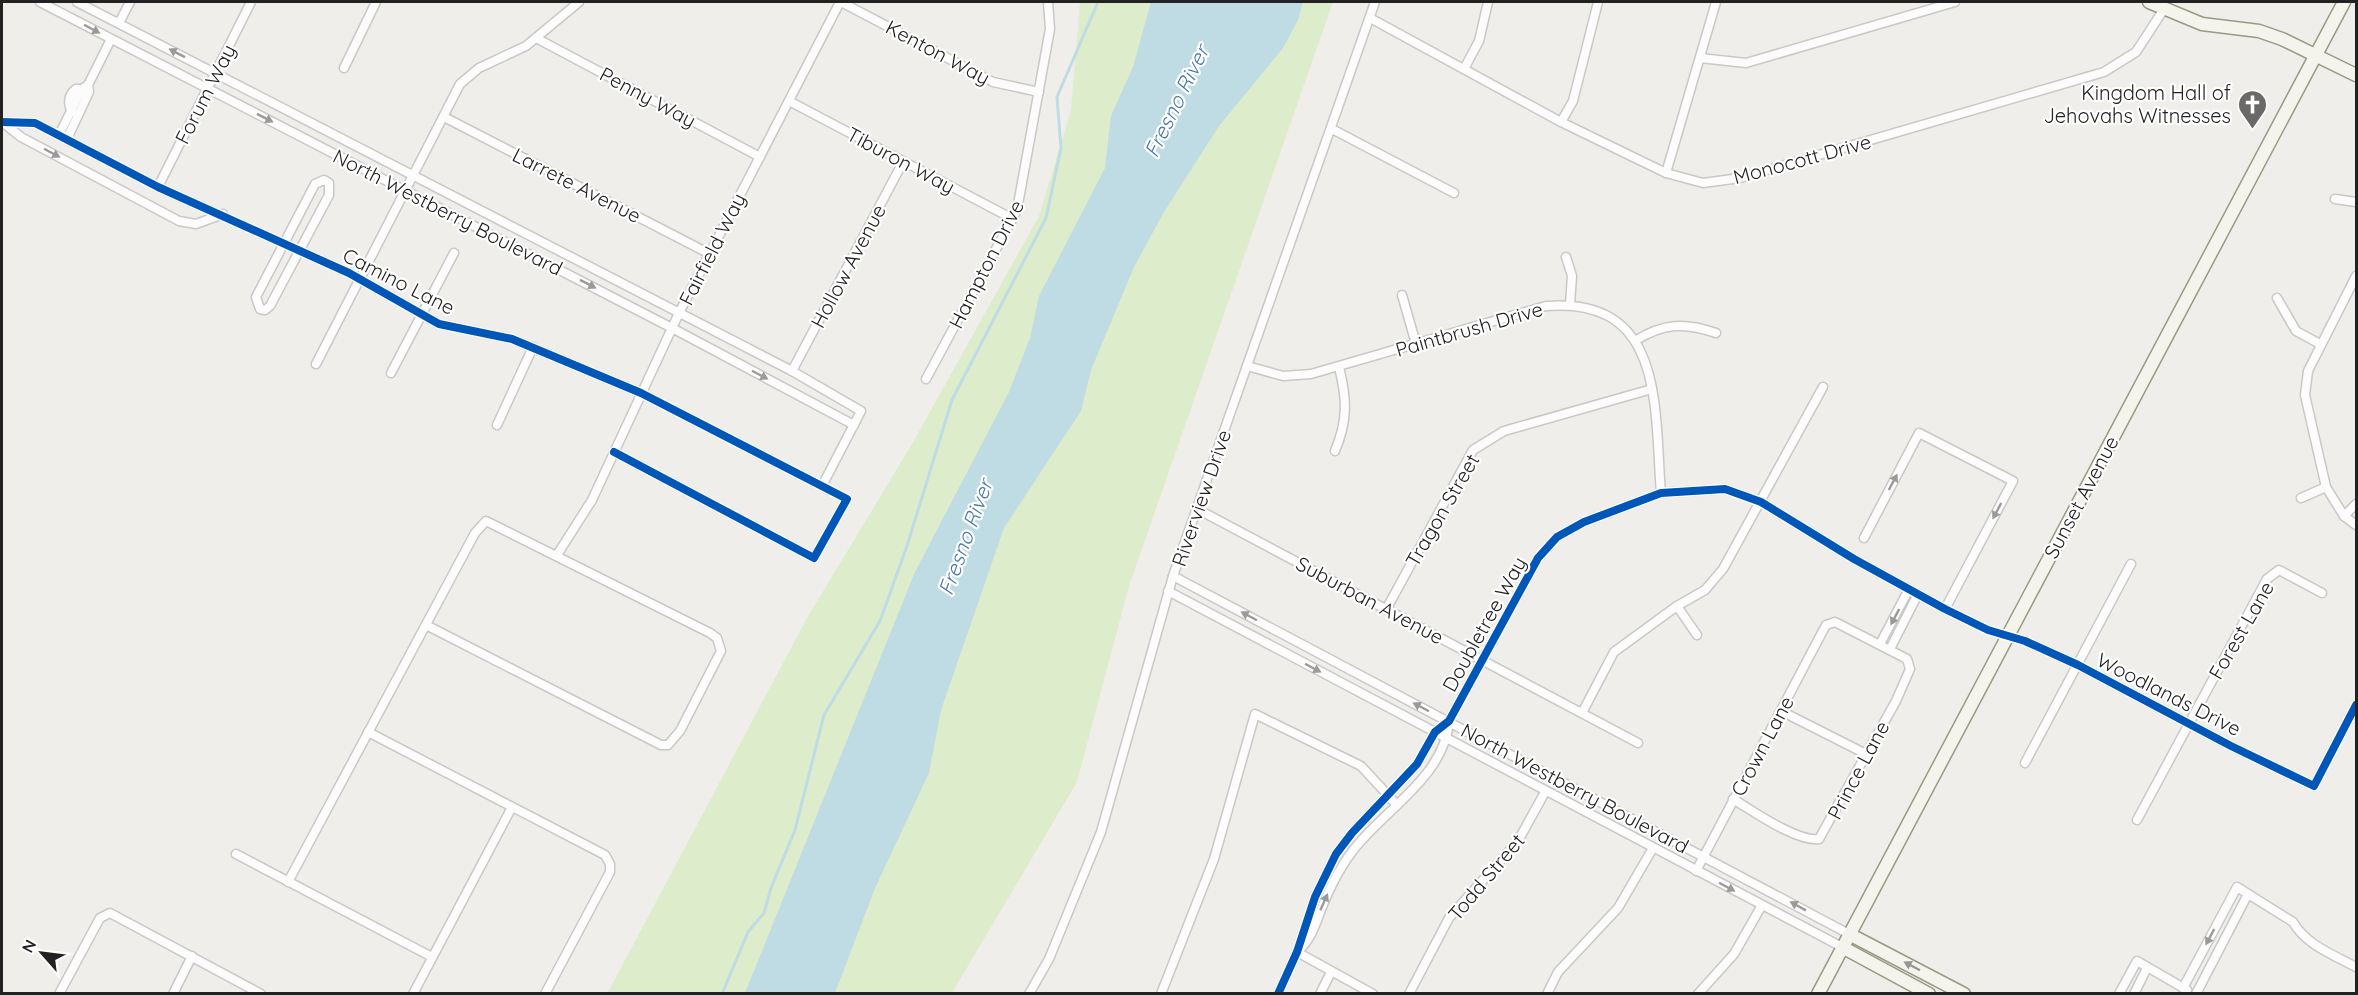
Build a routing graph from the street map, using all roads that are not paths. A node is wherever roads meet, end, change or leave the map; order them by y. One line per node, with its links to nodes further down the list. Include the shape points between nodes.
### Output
1 (40, 2): 20 (street, North Westberry Boulevard, one-way to 20)
2 (77, 2): 18 (street, North Westberry Boulevard)
3 (130, 2): 18 (street)
4 (251, 2): 25 (street, Forum Way)
5 (376, 2): 23 (street)
6 (579, 2): 19 (street)
7 (840, 2): 29 (street, Kenton Way, via 993,82); 30 (street, Fairfield Way)
8 (1048, 2): 29 (street, Hampton Drive, via 1050,29)
9 (1375, 2): 17 (street, Riverview Drive)
10 (1488, 2): 24 (street, via 1479,41)
11 (1598, 2): 34 (street, via 1573,101)
12 (1716, 2): 22 (street)
13 (1955, 2): 22 (street, via 1746,63)
14 (2149, 2): 16 (main road)
15 (2344, 2): 21 (main road, Sunset Avenue)
16 (2164, 9): 21 (main road, via 2202,24 2259,31); 39 (street, Monocott Drive, via 2136,52 2104,72 1740,178 1703,183)
17 (1370, 18): 24 (street, Monocott Drive); 35 (street, Riverview Drive)
18 (119, 23): 25 (street, North Westberry Boulevard, one-way to 18)
19 (536, 38): 32 (street, via 468,76); 37 (street, Penny Way)
20 (111, 39): 27 (street); 28 (street, North Westberry Boulevard)
21 (2316, 55): 26 (main road); 101 (main road, Sunset Avenue)
22 (1700, 58): 39 (street)
23 (344, 68)
24 (1464, 69): 34 (street, Monocott Drive)
25 (216, 73): 28 (street, Forum Way); 40 (street, North Westberry Boulevard)
26 (2356, 75)
27 (85, 87): 31 (street, via 89,92); 31 (street, via 71,93)
28 (208, 89): 41 (street, Forum Way); 42 (street, North Westberry Boulevard, one-way to 42)
29 (1039, 92): 47 (street, Hampton Drive, via 1022,194)
30 (789, 101): 37 (street, Fairfield Way); 38 (street, Tiburon Way)
31 (75, 113): 36 (street)
32 (444, 117): 40 (street); 51 (street, Larrete Avenue)
33 (2, 122): 36 (street, Camino Lane, via 35,123); 46 (street, Camino Lane, one-way to 46, via 21,137 179,221 196,224)
34 (1561, 122): 39 (street, Monocott Drive)
35 (1332, 129): 43 (street); 67 (street, Riverview Drive)
36 (63, 137): 41 (street, Camino Lane)
37 (760, 157): 51 (street, Fairfield Way)
38 (903, 162): 47 (street, Tiburon Way); 69 (street, Hollow Avenue)
39 (1666, 173)
40 (414, 175): 42 (street); 58 (street, North Westberry Boulevard)
41 (158, 187): 46 (street, Camino Lane)
42 (406, 191): 54 (street); 60 (street, North Westberry Boulevard, one-way to 60)
43 (1454, 193)
44 (2335, 199): 45 (street)
45 (2356, 202)
46 (223, 214): 48 (street, Camino Lane)
47 (1013, 219): 71 (street, Hampton Drive)
48 (284, 242): 49 (street, Camino Lane); 49 (street, via 256,297 260,309 270,306); 49 (street, via 315,184 324,180 329,183 329,195)
49 (301, 250): 54 (street, Camino Lane)
50 (454, 253): 59 (street)
51 (710, 254): 58 (street, Fairfield Way)
52 (1566, 257): 57 (street, via 1572,276)
53 (2356, 276): 64 (street)
54 (360, 278): 59 (street, Camino Lane); 66 (street)
55 (1402, 295): 63 (street)
56 (2277, 298): 64 (street, via 2296,331)
57 (1570, 304): 62 (street, Paintbrush Drive, via 1602,313); 63 (street, Paintbrush Drive, via 1546,306)
58 (679, 313): 60 (street, Fairfield Way); 69 (street, North Westberry Boulevard)
59 (421, 315): 65 (street, Camino Lane, via 439,324); 70 (street)
60 (672, 328): 74 (street, Fairfield Way); 76 (street, North Westberry Boulevard, one-way to 76)
61 (1716, 333): 62 (street, via 1674,325)
62 (1635, 341): 73 (street, Paintbrush Drive, via 1649,370)
63 (1416, 344): 68 (street, Paintbrush Drive)
64 (2320, 344): 80 (street, via 2308,371 2305,395)
65 (533, 347): 74 (street, Camino Lane); 75 (street)
66 (316, 364)
67 (1247, 366): 68 (street, Paintbrush Drive, via 1283,376); 85 (street, Riverview Drive)
68 (1339, 367): 77 (street, via 1347,412)
69 (792, 371): 76 (street, North Westberry Boulevard, via 861,411)
70 (391, 373)
71 (926, 379)
72 (1823, 387): 83 (street)
73 (1652, 388): 81 (street, Paintbrush Drive); 97 (street, Tragon Street, via 1504,431 1473,450)
74 (641, 393): 78 (street, Fairfield Way); 79 (street, Camino Lane)
75 (497, 425)
76 (854, 425): 79 (street)
77 (1335, 451)
78 (614, 452): 79 (street, Camino Lane, via 814,558 847,499); 89 (street, Fairfield Way, via 592,500)
79 (822, 486)
80 (2326, 487): 82 (street); 86 (street)
81 (1661, 494): 83 (street, Doubletree Way, via 1725,489); 104 (street, Doubletree Way, via 1584,522 1557,537 1538,558)
82 (2301, 498)
83 (1761, 502): 92 (street, Doubletree Way); 96 (street, via 1723,569 1705,590)
84 (2356, 504): 86 (street)
85 (1197, 509): 91 (street, Riverview Drive); 97 (street, Suburban Avenue)
86 (2344, 516): 87 (street)
87 (2356, 525)
88 (1865, 536): 98 (street, one-way to 98, via 1919,433 2013,481)
89 (557, 555): 99 (street, via 486,521 475,533); 99 (street, via 717,638 719,660 680,731 668,745 653,742)
90 (2131, 564): 105 (street)
91 (1173, 576): 93 (street, Riverview Drive); 109 (street, North Westberry Boulevard, one-way to 91)
92 (1909, 589): 95 (street, Doubletree Way); 102 (street, one-way to 102)
93 (1168, 591): 112 (street, North Westberry Boulevard, one-way to 112); 144 (street, Riverview Drive, via 1101,832 1049,959)
94 (2322, 593): 110 (street, Forest Lane, via 2279,570 2266,579)
95 (1918, 594): 98 (street, Doubletree Way); 103 (street)
96 (1677, 606): 100 (street); 108 (street, via 1614,652)
97 (1387, 608): 104 (street, Suburban Avenue)
98 (1945, 609): 101 (street, Doubletree Way)
99 (426, 624): 111 (street)
100 (1697, 635)
101 (2007, 637): 105 (street, Woodlands Drive, via 2025,640); 130 (main road, Sunset Avenue)
102 (1880, 644): 103 (street); 107 (street, Crown Lane, via 1830,623 1822,630)
103 (1890, 649): 115 (street, Prince Lane, via 1910,663 1896,700)
104 (1483, 660): 108 (street, Suburban Avenue); 109 (street, Doubletree Way)
105 (2078, 665): 110 (street, Woodlands Drive); 116 (street)
106 (2356, 705): 110 (street, Woodlands Drive, via 2314,786)
107 (1781, 711): 115 (street); 119 (street, Crown Lane)
108 (1582, 712): 114 (street, Suburban Avenue)
109 (1449, 721): 112 (street, Doubletree Way); 113 (street, Doubletree Way); 125 (street, North Westberry Boulevard)
110 (2189, 724): 122 (street, Forest Lane)
111 (368, 732): 121 (street); 127 (street)
112 (1435, 732): 113 (street, North Westberry Boulevard); 118 (street, Doubletree Way, via 1417,764)
113 (1448, 739): 117 (street, North Westberry Boulevard); 120 (street, Doubletree Way, via 1428,772)
114 (1638, 743)
115 (1866, 754): 119 (street, Prince Lane, via 1819,839 1797,835)
116 (2025, 763)
117 (1545, 792): 123 (street, North Westberry Boulevard); 149 (street, Todd Street, via 1518,841 1449,918)
118 (1389, 796): 120 (street); 132 (street, Doubletree Way, via 1336,854 1315,897); 145 (street, via 1360,766 1255,714 1214,859)
119 (1733, 800): 125 (street, Crown Lane)
120 (1397, 805): 132 (street, Doubletree Way, one-way to 120, via 1307,944 1346,860)
121 (512, 807): 134 (street); 143 (street, via 605,855 610,864 610,872)
122 (2138, 820)
123 (1653, 848): 126 (street, North Westberry Boulevard); 150 (street, via 1618,908 1558,972)
124 (236, 854): 127 (street)
125 (1704, 856): 126 (street, Crown Lane); 130 (street, North Westberry Boulevard, one-way to 125)
126 (1696, 871): 129 (street, North Westberry Boulevard, one-way to 129)
127 (288, 882): 134 (street)
128 (2248, 894): 135 (street, via 2293,922 2314,945); 138 (street, one-way to 138, via 2237,887); 157 (street)
129 (1762, 905): 131 (street, North Westberry Boulevard); 151 (street, via 1734,954)
130 (1849, 934): 131 (main road, Sunset Avenue); 154 (main road, one-way to 130)
131 (1842, 947): 152 (main road, Sunset Avenue); 153 (main road)
132 (1297, 952): 137 (street); 146 (street, Doubletree Way)
133 (192, 957): 139 (street, via 117,916 105,914 99,918); 140 (street); 141 (street)
134 (432, 957): 142 (street)
135 (2356, 967)
136 (2147, 968): 138 (street); 155 (street, via 2137,961); 156 (street)
137 (1331, 972): 147 (street); 148 (street)
138 (2183, 988): 157 (street)
139 (59, 993)
140 (173, 993)
141 (261, 993)
142 (413, 993)
143 (545, 993)
144 (1029, 993)
145 (1161, 993)
146 (1278, 993)
147 (1320, 993)
148 (1372, 993)
149 (1409, 993)
150 (1547, 993)
151 (1698, 993)
152 (1818, 993)
153 (1929, 993)
154 (1964, 993)
155 (2119, 993)
156 (2134, 993)
157 (2194, 993)

